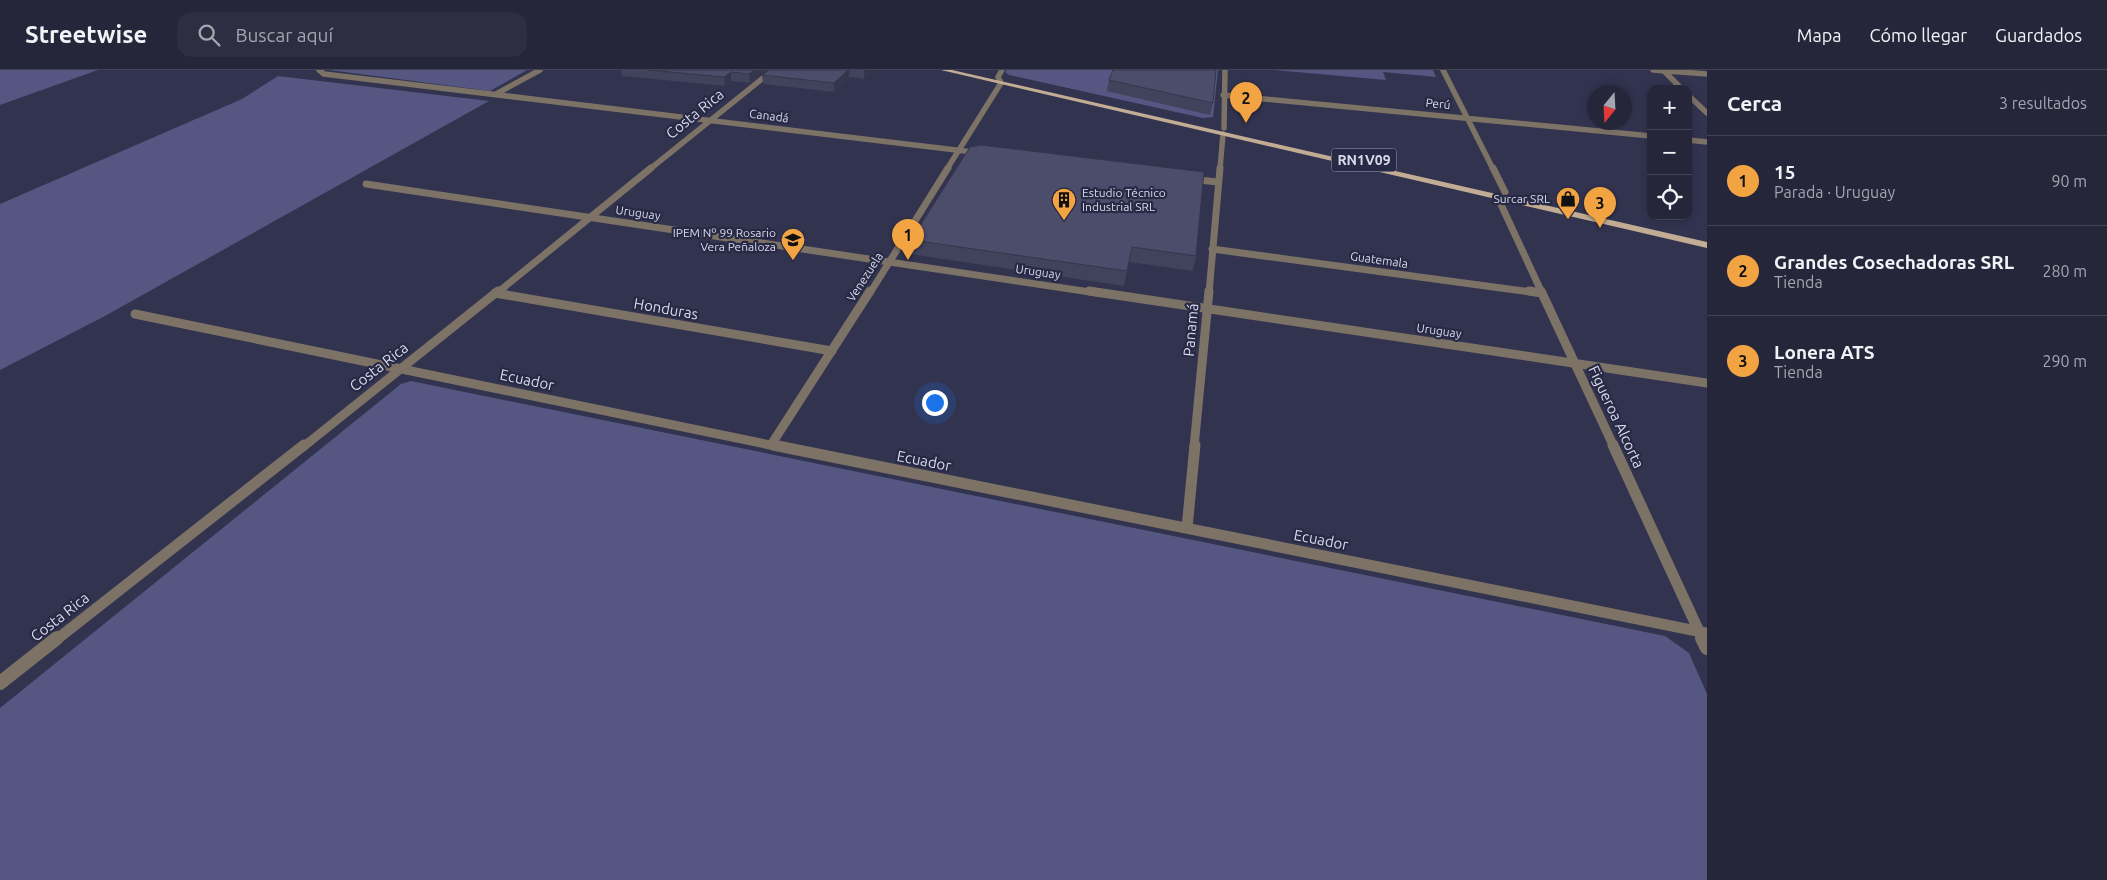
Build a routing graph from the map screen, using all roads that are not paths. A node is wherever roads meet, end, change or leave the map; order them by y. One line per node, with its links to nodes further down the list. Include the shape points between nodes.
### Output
1 (319, 70): 14 (street, Canadá, via 324,74)
2 (540, 70): 14 (street)
3 (773, 70): 19 (street, Costa Rica)
4 (944, 70): 12 (main road, RN1V09)
5 (966, 70): 12 (main road, RN1V09)
6 (1002, 70): 12 (street, Venezuela)
7 (1225, 70): 15 (street, Panamá)
8 (1443, 70): 18 (street, Figueroa Alcorta)
9 (1653, 70): 10 (street)
10 (1663, 70): 11 (street); 13 (street)
11 (1707, 74)
12 (999, 80): 20 (main road, RN1V09); 24 (street, Venezuela)
13 (1678, 85)
14 (496, 94): 19 (street, Canadá)
15 (1224, 95): 18 (street, Perú); 20 (street, Panamá)
16 (1692, 99): 17 (street)
17 (1707, 113)
18 (1467, 118): 21 (street, Perú); 29 (street, Figueroa Alcorta)
19 (712, 120): 24 (street, Canadá); 30 (street, Costa Rica)
20 (1223, 131): 27 (street, Panamá); 29 (main road, RN1V09)
21 (1647, 136)
22 (1692, 140): 23 (street)
23 (1707, 142)
24 (960, 150): 25 (street, Canadá); 34 (street, Venezuela)
25 (990, 154)
26 (1178, 177): 27 (street)
27 (1218, 182): 33 (street, Panamá)
28 (366, 184): 30 (street, Uruguay)
29 (1502, 195): 31 (main road, RN1V09); 32 (main road, RN1V09); 36 (street, Figueroa Alcorta)
30 (592, 218): 34 (street, Uruguay); 35 (street, Costa Rica)
31 (1707, 237)
32 (1707, 245)
33 (1212, 249): 36 (street, Guatemala); 37 (street, Panamá)
34 (890, 262): 37 (street, Uruguay); 39 (street, Venezuela)
35 (495, 293): 39 (street, Honduras); 41 (street, Costa Rica)
36 (1542, 293): 40 (street, Figueroa Alcorta)
37 (1207, 308): 40 (street, Uruguay); 44 (street, Panamá)
38 (135, 314): 41 (street, Ecuador)
39 (832, 351): 43 (street, Venezuela)
40 (1575, 363): 42 (street, Uruguay); 45 (street, Figueroa Alcorta)
41 (402, 369): 43 (street, Ecuador); 47 (street, Costa Rica)
42 (1707, 383)
43 (771, 445): 44 (street, Ecuador)
44 (1187, 528): 45 (street, Ecuador)
45 (1703, 632): 46 (street, Figueroa Alcorta)
46 (1707, 648)
47 (0, 683)

